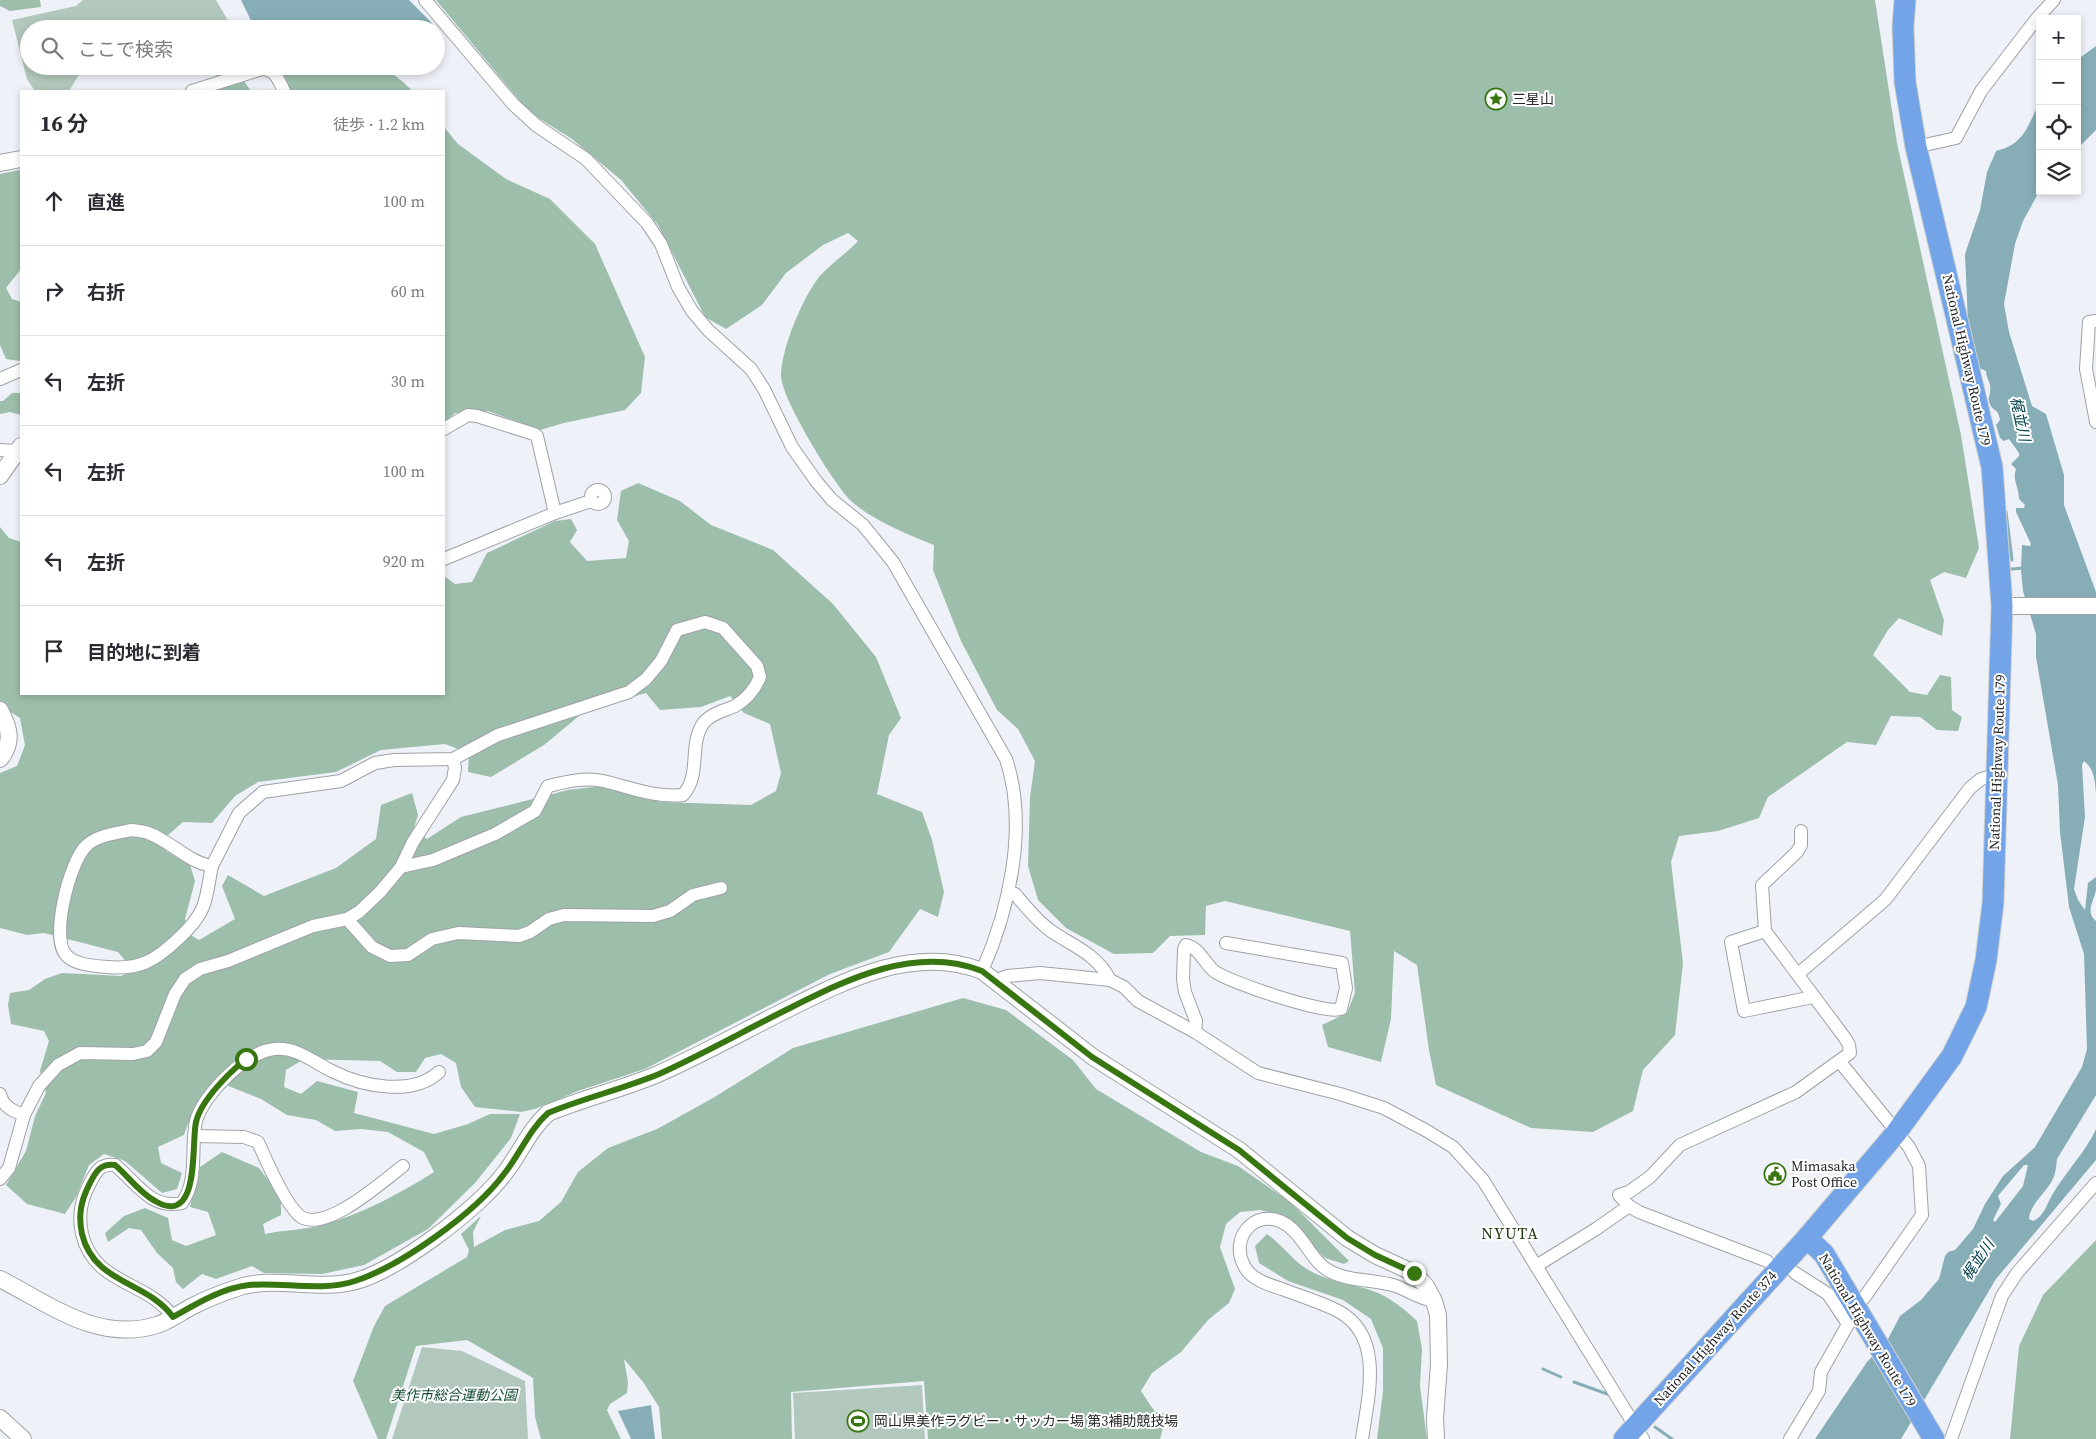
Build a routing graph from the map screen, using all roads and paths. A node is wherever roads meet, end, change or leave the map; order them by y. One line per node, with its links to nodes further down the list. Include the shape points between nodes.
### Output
1 (425, 0): 4 (street)
2 (1905, 0): 10 (highway, National Highway Route 179, via 1905,82)
3 (2054, 0): 10 (street, via 1981,90 1956,138)
4 (442, 20)
5 (445, 23): 34 (street, via 514,104 537,126 586,159 647,223 661,244 678,287 692,311 751,369 792,446 816,481 832,500 863,526 893,562 1006,759 1016,798 1016,831)
6 (243, 75): 8 (street)
7 (277, 75): 9 (street)
8 (195, 90)
9 (284, 90)
10 (1916, 147): 24 (highway, National Highway Route 179, via 1992,467)
11 (20, 159): 12 (street)
12 (0, 163)
13 (2096, 321): 16 (street, via 2089,322 2086,369)
14 (20, 370): 15 (street)
15 (0, 379)
16 (2096, 422)
17 (445, 428): 22 (street, via 454,421 478,416 537,436)
18 (20, 448): 19 (street); 20 (street)
19 (0, 450)
20 (0, 476)
21 (591, 501): 22 (street)
22 (555, 513): 23 (street)
23 (445, 559)
24 (2002, 606): 25 (street); 29 (highway, National Highway Route 179)
25 (2096, 606)
26 (0, 710): 28 (street, via 10,732 9,743)
27 (453, 758): 31 (street, via 376,763 341,781 263,792 239,813); 32 (street, via 453,780 413,842); 32 (street, via 498,735 630,692 661,661 677,630 691,624 705,622 723,628 757,666 760,677 754,691 703,723 697,737 694,774 683,795 666,797 601,780 576,780 548,786 535,811 495,834 433,860)
28 (0, 759)
29 (1995, 775): 39 (street, via 1981,779 1970,788 1885,900); 48 (highway, National Highway Route 179, via 1992,903 1986,960 1976,1007 1952,1056)
30 (1801, 831): 36 (street, via 1797,852 1762,885)
31 (212, 866): 31 (street, via 203,907 189,929 159,956 145,963 123,968 85,964 67,956 59,942 59,926 70,875 87,844 108,834 132,830 148,833 203,865)
32 (401, 867): 35 (street, via 360,912)
33 (721, 888): 35 (street, via 693,895 670,911 653,916 564,915 549,919 520,936 458,933 432,939 408,955 390,956 372,948)
34 (1008, 891): 38 (street); 40 (street, via 1051,930 1081,947 1106,971)
35 (348, 919): 47 (street, via 313,926 236,958 200,969 185,979 175,994 156,1042 147,1051 80,1054 58,1065 39,1086)
36 (1765, 931): 39 (street); 42 (street, via 1731,942 1744,1011)
37 (1226, 943): 43 (street, via 1342,963 1346,988 1341,1009 1323,1009 1254,989 1214,971 1198,952 1186,944 1183,979 1196,1021)
38 (982, 971): 41 (street); 61 (street, via 966,964 897,965 847,979 659,1073 548,1113 535,1125 504,1174 486,1195 464,1215 382,1271 352,1282 247,1285 220,1293)
39 (1798, 974): 42 (street)
40 (1110, 980): 41 (street, via 1040,973 1007,976); 43 (street, via 1124,987 1138,1001)
41 (996, 981): 60 (street, via 1092,1057 1239,1150 1347,1238 1414,1273)
42 (1813, 997): 44 (street, via 1849,1045 1850,1053)
43 (1195, 1032): 56 (street, via 1258,1072 1384,1108 1453,1147 1483,1180)
44 (1840, 1062): 48 (street); 53 (street, via 1796,1092 1680,1145 1650,1177 1619,1195)
45 (439, 1072): 49 (street, via 431,1080 416,1085 363,1082 334,1072 306,1056 274,1049 246,1059 229,1073 203,1107 196,1120)
46 (0, 1094): 47 (street, via 10,1110)
47 (24, 1115): 51 (street, via 8,1168)
48 (1896, 1133): 54 (highway, National Highway Route 179); 59 (street, via 1909,1147 1919,1166 1922,1215)
49 (195, 1136): 50 (street, via 244,1137 258,1142 292,1208 303,1218 318,1220 334,1216); 61 (street, via 192,1179 182,1203 168,1206 154,1201 115,1165 107,1164 98,1168 90,1182 79,1213 83,1237 94,1261 159,1303)
50 (403, 1166)
51 (0, 1179)
52 (2096, 1183): 70 (street, via 2017,1273 2002,1296)
53 (1629, 1206): 55 (street); 56 (street)
54 (1807, 1238): 62 (highway, National Highway Route 179, via 1824,1254); 64 (highway, National Highway Route 374)
55 (1767, 1261)
56 (1536, 1266): 64 (street)
57 (1795, 1273): 62 (street, via 1828,1294)
58 (0, 1279): 61 (street, via 80,1321 102,1329 128,1331 158,1325)
59 (1864, 1298)
60 (1434, 1301): 66 (street, via 1396,1286 1338,1275 1321,1265 1292,1229 1279,1220 1257,1221 1246,1229 1240,1242 1240,1258 1247,1271 1262,1282 1340,1312 1362,1336 1372,1369); 67 (street, via 1438,1315 1439,1364)
61 (173, 1317)
62 (1855, 1322): 68 (street, via 1821,1372 1819,1391); 69 (highway, National Highway Route 179)
63 (0, 1418): 65 (street)
64 (1634, 1435)
65 (24, 1439)
66 (1362, 1439)
67 (1436, 1439)
68 (1790, 1439)
69 (1934, 1439)
70 (1951, 1439)

